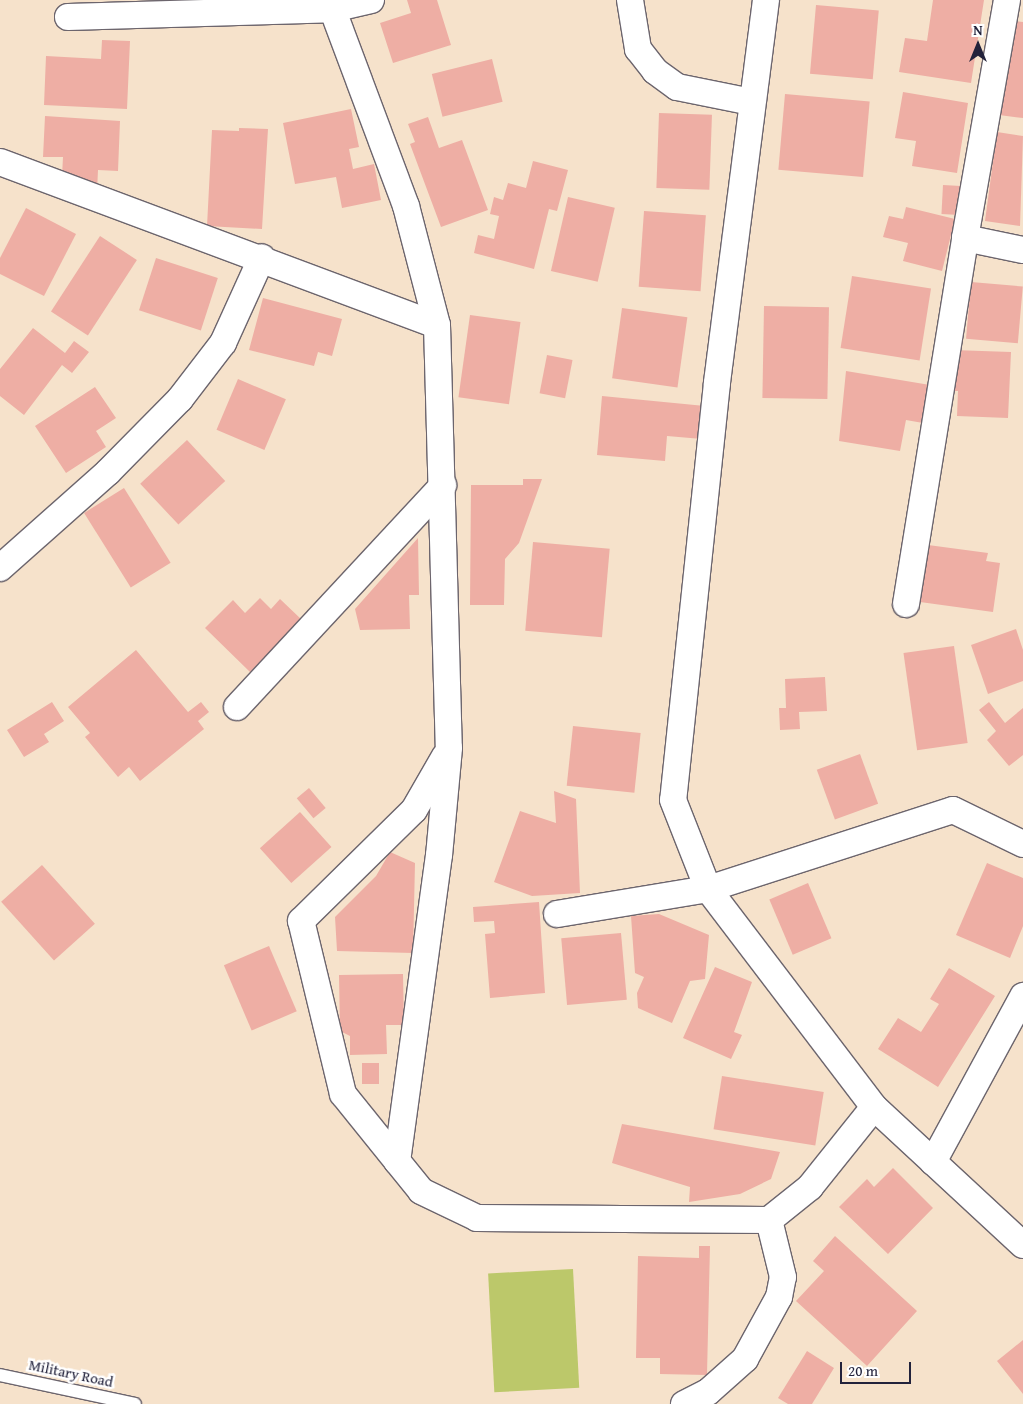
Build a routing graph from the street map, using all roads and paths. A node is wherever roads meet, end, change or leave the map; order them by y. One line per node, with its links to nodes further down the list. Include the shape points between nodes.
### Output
1 (371, 0): 5 (street)
2 (630, 0): 7 (street, via 638,49 655,71 678,87)
3 (766, 0): 7 (street)
4 (1007, 0): 9 (street)
5 (331, 4): 6 (street); 12 (street, via 406,206)
6 (68, 17)
7 (752, 102): 19 (street, via 673,800)
8 (0, 162): 11 (street, via 58,187)
9 (965, 238): 10 (street); 15 (street)
10 (1023, 250)
11 (262, 257): 12 (street); 14 (street, via 223,343 180,399 108,472)
12 (437, 325): 13 (street)
13 (443, 485): 16 (street); 17 (street)
14 (0, 568)
15 (906, 604)
16 (237, 706)
17 (449, 748): 23 (street, via 439,855); 23 (street, via 414,810 301,921 343,1094)
18 (1023, 844): 19 (street, via 953,810)
19 (708, 889): 20 (street); 22 (street)
20 (557, 914)
21 (1023, 996): 24 (street)
22 (874, 1107): 24 (street); 25 (street, via 810,1187)
23 (397, 1161): 25 (street, via 420,1191 476,1218)
24 (933, 1162): 26 (street)
25 (769, 1220): 29 (street, via 783,1276 779,1297 745,1360 708,1392)
26 (1023, 1245)
27 (0, 1375): 28 (lane, Military Road)
28 (134, 1404)
29 (684, 1404)

